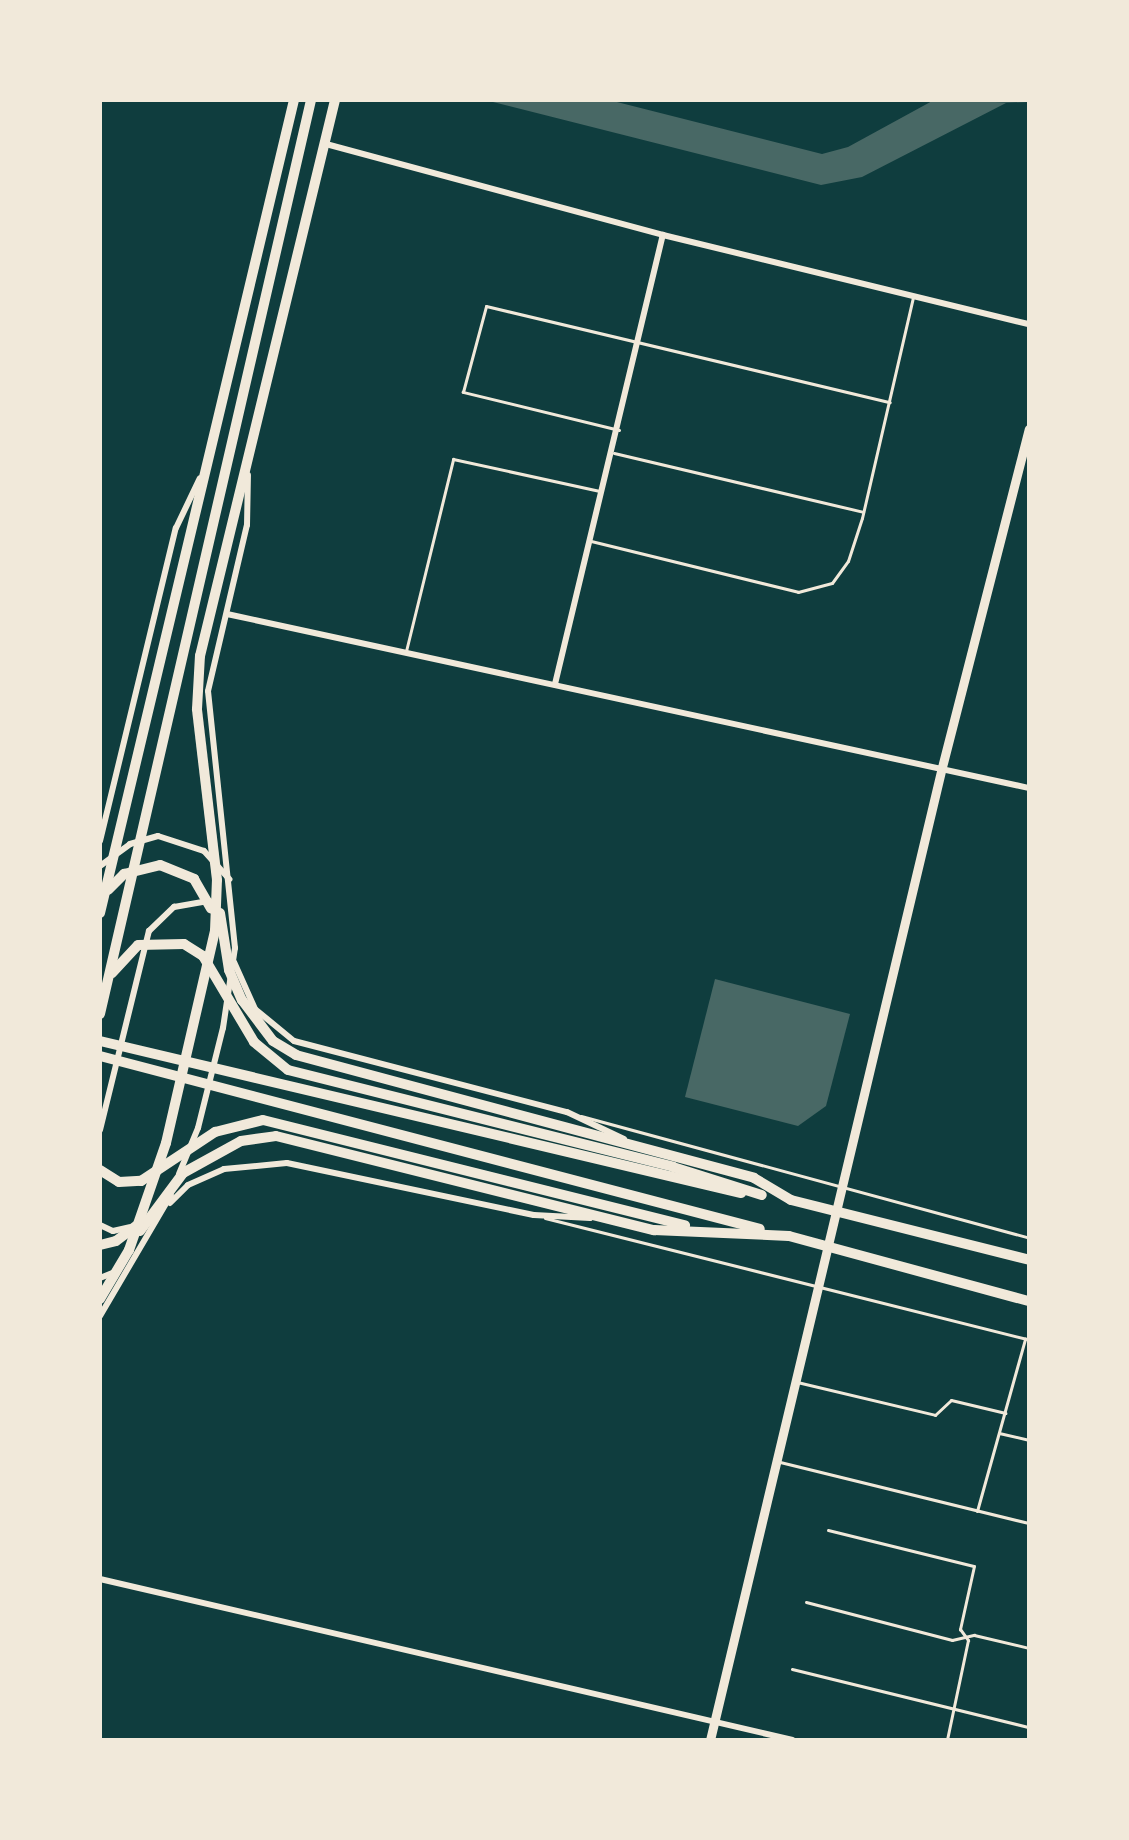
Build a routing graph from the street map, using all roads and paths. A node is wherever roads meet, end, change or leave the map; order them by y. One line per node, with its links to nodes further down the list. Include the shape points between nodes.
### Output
1 (294, 100): 14 (main road)
2 (311, 100): 32 (main road)
3 (335, 100): 4 (main road)
4 (326, 144): 5 (street); 13 (main road)
5 (663, 235): 6 (street); 8 (street)
6 (913, 297): 7 (street); 9 (lane)
7 (1029, 324)
8 (641, 343): 9 (lane); 11 (street); 11 (lane, via 486,306 463,392)
9 (890, 402): 16 (lane)
10 (1029, 429): 21 (main road)
11 (619, 430): 12 (street)
12 (614, 453): 15 (street); 16 (lane)
13 (248, 456): 18 (street, via 247,525); 25 (main road, via 200,656 197,709)
14 (210, 457): 23 (street, via 176,528); 27 (main road)
15 (604, 492): 17 (street); 19 (lane, via 453,459)
16 (863, 512): 17 (lane, via 840,574 811,591)
17 (591, 541): 20 (street)
18 (227, 614): 19 (street); 26 (street, via 208,691)
19 (406, 652): 20 (street)
20 (555, 684): 21 (street)
21 (942, 767): 22 (street); 40 (main road)
22 (1029, 788)
23 (100, 841)
24 (100, 866): 26 (street, via 130,844 158,836 175,838 204,851)
25 (217, 880): 29 (main road); 38 (main road, via 229,970 242,1000 273,1041 321,1064)
26 (231, 882): 30 (street)
27 (106, 892): 28 (main road); 29 (main road, via 124,874 147,866 177,868 209,897)
28 (100, 913)
29 (215, 925): 47 (main road, via 166,1143)
30 (234, 930): 31 (street); 37 (street, via 212,901 193,901 161,914 149,931)
31 (233, 960): 36 (street, via 255,1009 294,1041); 43 (street, via 223,1028 198,1128)
32 (110, 975): 33 (main road); 41 (main road, via 138,945 184,944 203,956 254,1042 288,1070 673,1167)
33 (100, 1014)
34 (100, 1041): 41 (main road, via 716,1191)
35 (100, 1056): 50 (main road)
36 (567, 1112): 38 (street); 40 (lane)
37 (100, 1130)
38 (631, 1143): 42 (main road, via 754,1178)
39 (100, 1170): 49 (main road, via 119,1182 141,1181 215,1132 263,1120)
40 (843, 1191): 44 (main road); 51 (lane)
41 (762, 1195): 42 (main road)
42 (791, 1200): 44 (main road)
43 (166, 1208): 45 (street, via 188,1185 224,1169 259,1162 345,1171); 48 (street, via 127,1229 113,1231); 56 (street)
44 (838, 1212): 53 (main road); 55 (main road)
45 (534, 1215): 46 (street); 58 (lane)
46 (591, 1218): 49 (main road, via 654,1230); 54 (main road, via 276,1136 212,1153 183,1173)
47 (138, 1224): 52 (main road, via 116,1241); 54 (main road)
48 (100, 1225)
49 (715, 1230): 50 (main road)
50 (789, 1236): 53 (main road)
51 (1029, 1238)
52 (100, 1245)
53 (830, 1248): 58 (main road); 60 (main road)
54 (129, 1250): 59 (main road)
55 (1029, 1260)
56 (131, 1266): 57 (street); 61 (street)
57 (100, 1278)
58 (820, 1286): 62 (lane); 63 (main road)
59 (100, 1299)
60 (1029, 1301)
61 (100, 1316)
62 (1027, 1339): 64 (lane)
63 (797, 1382): 64 (lane, via 935,1415 951,1400); 67 (main road)
64 (1005, 1413): 65 (lane)
65 (999, 1433): 66 (lane); 68 (lane)
66 (1029, 1440)
67 (778, 1462): 68 (lane); 77 (main road)
68 (977, 1511): 69 (lane)
69 (1029, 1523)
70 (828, 1530): 73 (lane, via 974,1566 960,1629)
71 (100, 1579): 77 (street)
72 (806, 1602): 73 (lane, via 952,1640)
73 (964, 1635): 74 (lane); 76 (lane, via 968,1640)
74 (1029, 1648)
75 (792, 1669): 76 (lane)
76 (953, 1709): 78 (lane); 81 (lane)
77 (715, 1722): 79 (main road); 80 (street)
78 (1029, 1727)
79 (710, 1740)
80 (793, 1740)
81 (947, 1740)

